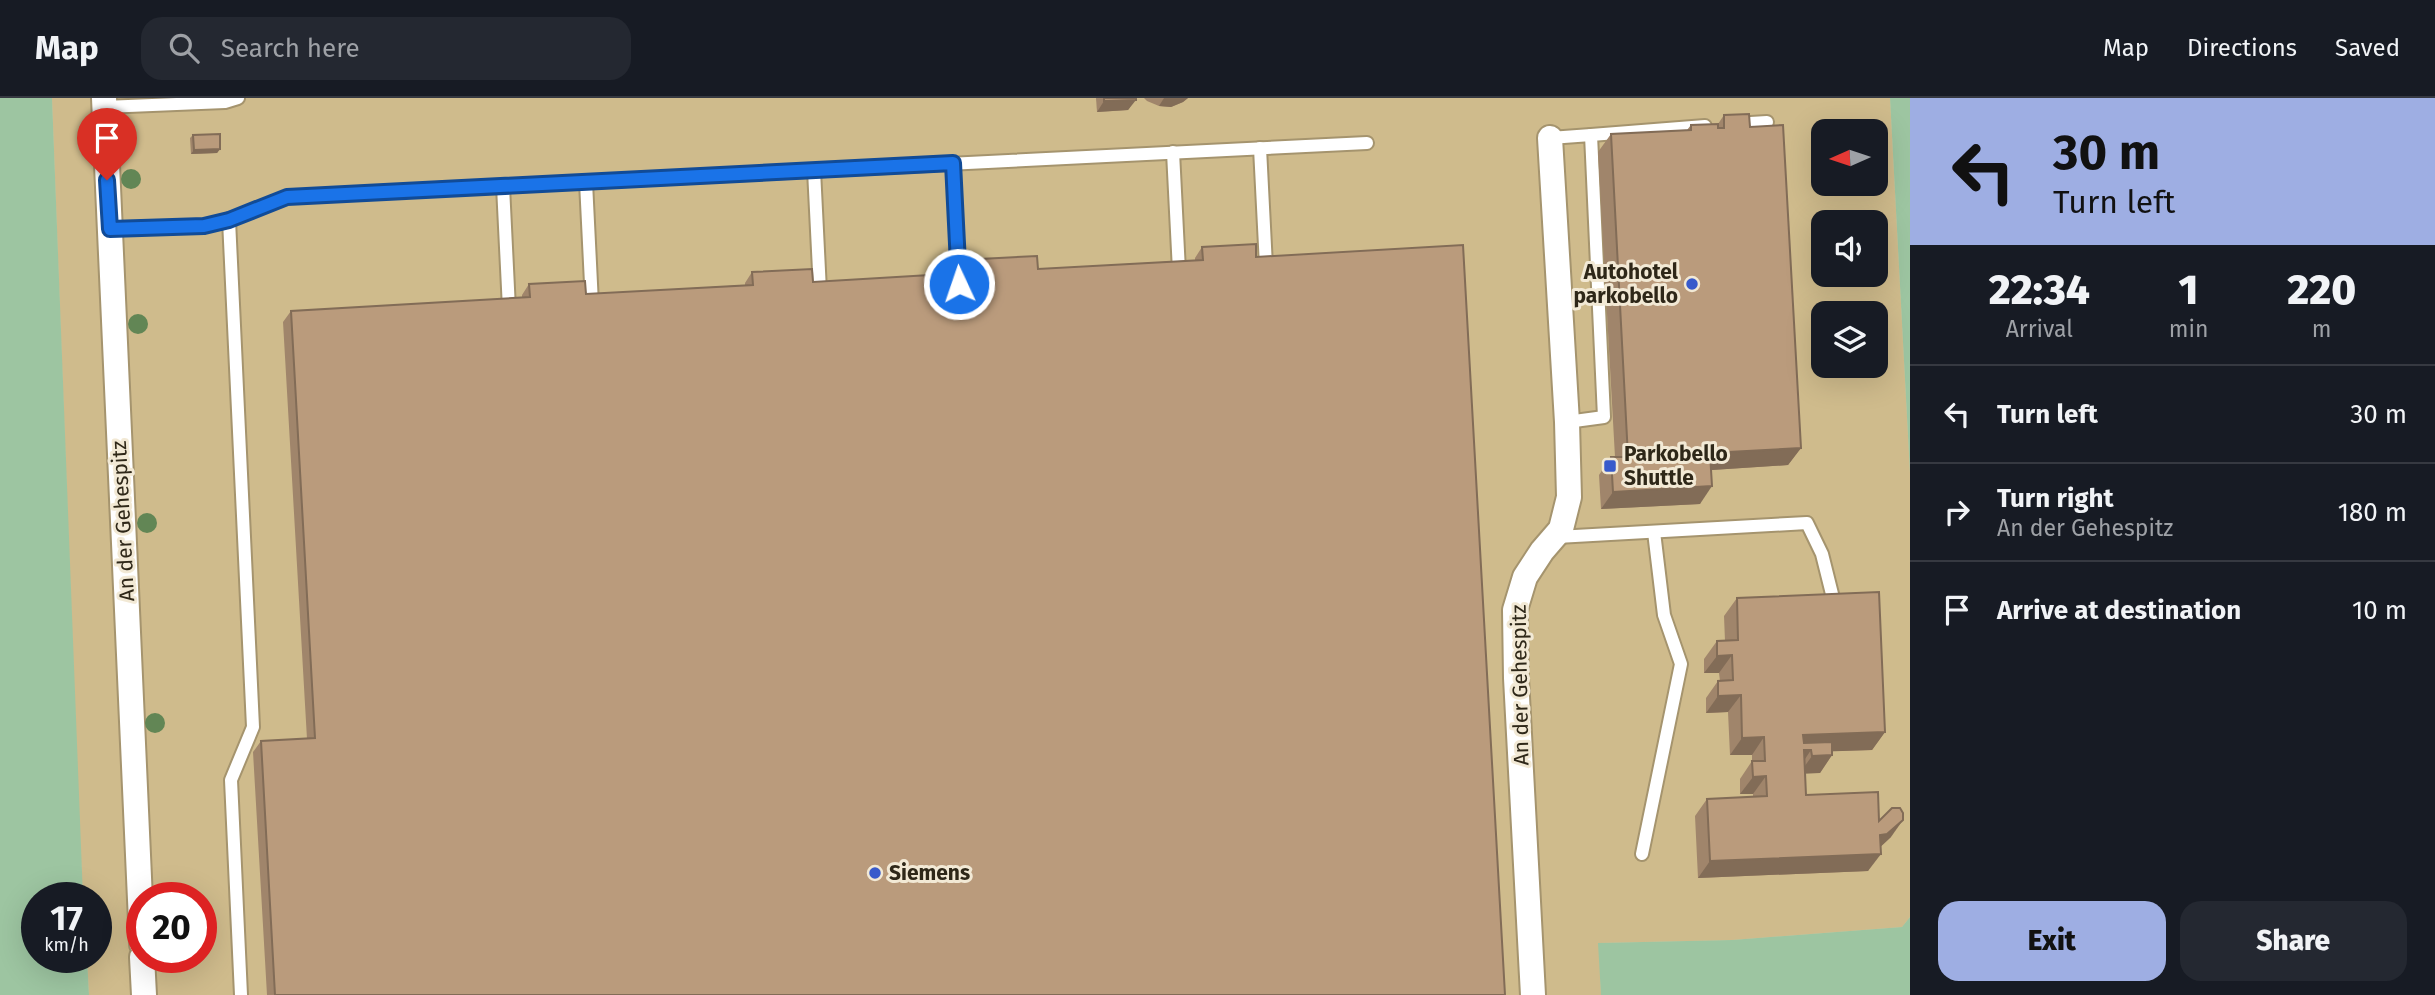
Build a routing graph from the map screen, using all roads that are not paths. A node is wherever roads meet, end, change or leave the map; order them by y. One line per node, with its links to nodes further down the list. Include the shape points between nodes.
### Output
1 (238, 98): 2 (lane, via 225,102)
2 (104, 102): 16 (street, An der Gehespitz)
3 (1767, 122): 5 (lane)
4 (1713, 125): 6 (lane)
5 (1727, 125)
6 (1591, 135): 7 (lane); 23 (lane, via 1609,417)
7 (1550, 138): 23 (street, An der Gehespitz)
8 (1367, 143): 9 (lane)
9 (1260, 148): 10 (lane); 17 (lane)
10 (1173, 152): 11 (lane); 18 (lane)
11 (953, 163): 12 (lane); 19 (lane)
12 (814, 170): 13 (lane); 20 (lane)
13 (586, 182): 14 (lane); 21 (lane)
14 (503, 186): 15 (lane, via 287,197); 22 (lane)
15 (229, 220): 16 (lane, via 204,226); 31 (lane, via 253,727 231,780)
16 (110, 229): 28 (street, An der Gehespitz)
17 (1266, 266)
18 (1179, 271)
19 (959, 284)
20 (820, 292)
21 (592, 304)
22 (509, 309)
23 (1567, 422): 25 (street, An der Gehespitz, via 1569,497)
24 (1654, 532): 25 (lane); 26 (lane, via 1807,523 1822,554); 27 (lane, via 1664,615 1681,664)
25 (1556, 537): 32 (street, An der Gehespitz, via 1525,578 1515,610)
26 (1833, 598)
27 (1642, 854)
28 (139, 882)
29 (143, 973): 30 (street)
30 (144, 995)
31 (241, 995)
32 (1533, 995)

